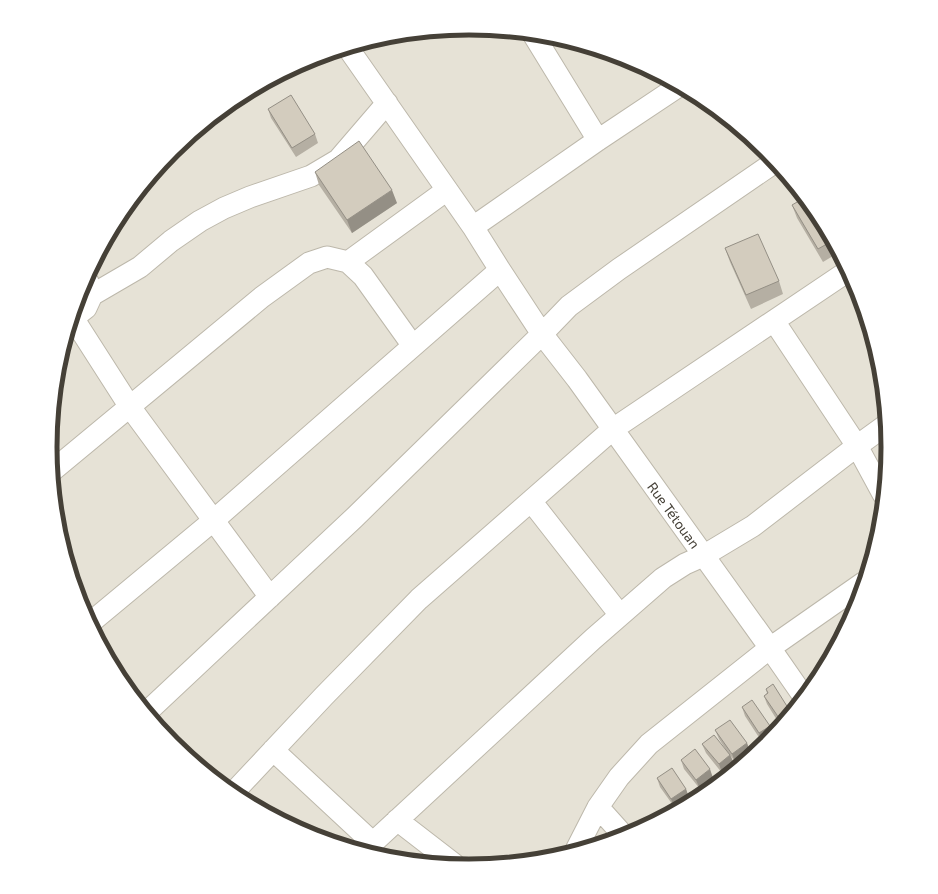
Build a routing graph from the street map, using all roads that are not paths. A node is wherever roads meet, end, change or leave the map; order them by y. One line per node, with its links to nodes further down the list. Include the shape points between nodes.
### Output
1 (536, 41): 5 (street)
2 (351, 52): 4 (street, Rue Tétouan)
3 (674, 89): 5 (street)
4 (387, 103): 7 (street, Rue Tétouan); 12 (street, via 338,160 311,176 224,208 171,241 140,267)
5 (598, 140): 8 (street)
6 (770, 166): 16 (street, via 619,269 569,306)
7 (448, 190): 8 (street, Rue Tétouan); 9 (street)
8 (473, 227): 10 (street, Rue Tétouan)
9 (348, 262): 17 (street, via 363,276); 18 (street, via 327,257 309,264 262,297)
10 (500, 270): 16 (street, Rue Tétouan); 17 (street)
11 (843, 274): 14 (street)
12 (89, 287): 13 (street, via 86,308)
13 (80, 312)
14 (774, 321): 19 (street); 21 (street)
15 (76, 324): 18 (street)
16 (542, 334): 19 (street, Rue Tétouan); 28 (street)
17 (413, 346): 25 (street)
18 (130, 407): 22 (street); 25 (street)
19 (613, 429): 24 (street); 26 (street, Rue Tétouan)
20 (880, 429): 21 (street)
21 (857, 446): 23 (street); 26 (street, via 753,526)
22 (58, 467)
23 (879, 486)
24 (531, 501): 29 (street); 34 (street, via 419,599)
25 (214, 520): 28 (street); 30 (street)
26 (703, 556): 29 (street, via 663,578); 31 (street, Rue Tétouan)
27 (856, 588): 31 (street)
28 (270, 597): 33 (street)
29 (620, 615): 37 (street)
30 (95, 619)
31 (770, 648): 32 (street, Rue Tétouan); 36 (street, via 649,744 619,777)
32 (800, 692)
33 (151, 709)
34 (273, 750): 35 (street); 40 (street)
35 (237, 788)
36 (598, 807): 38 (street); 39 (street)
37 (397, 820): 41 (street); 42 (street)
38 (619, 831)
39 (579, 844)
40 (367, 846)
41 (368, 847)
42 (446, 858)

